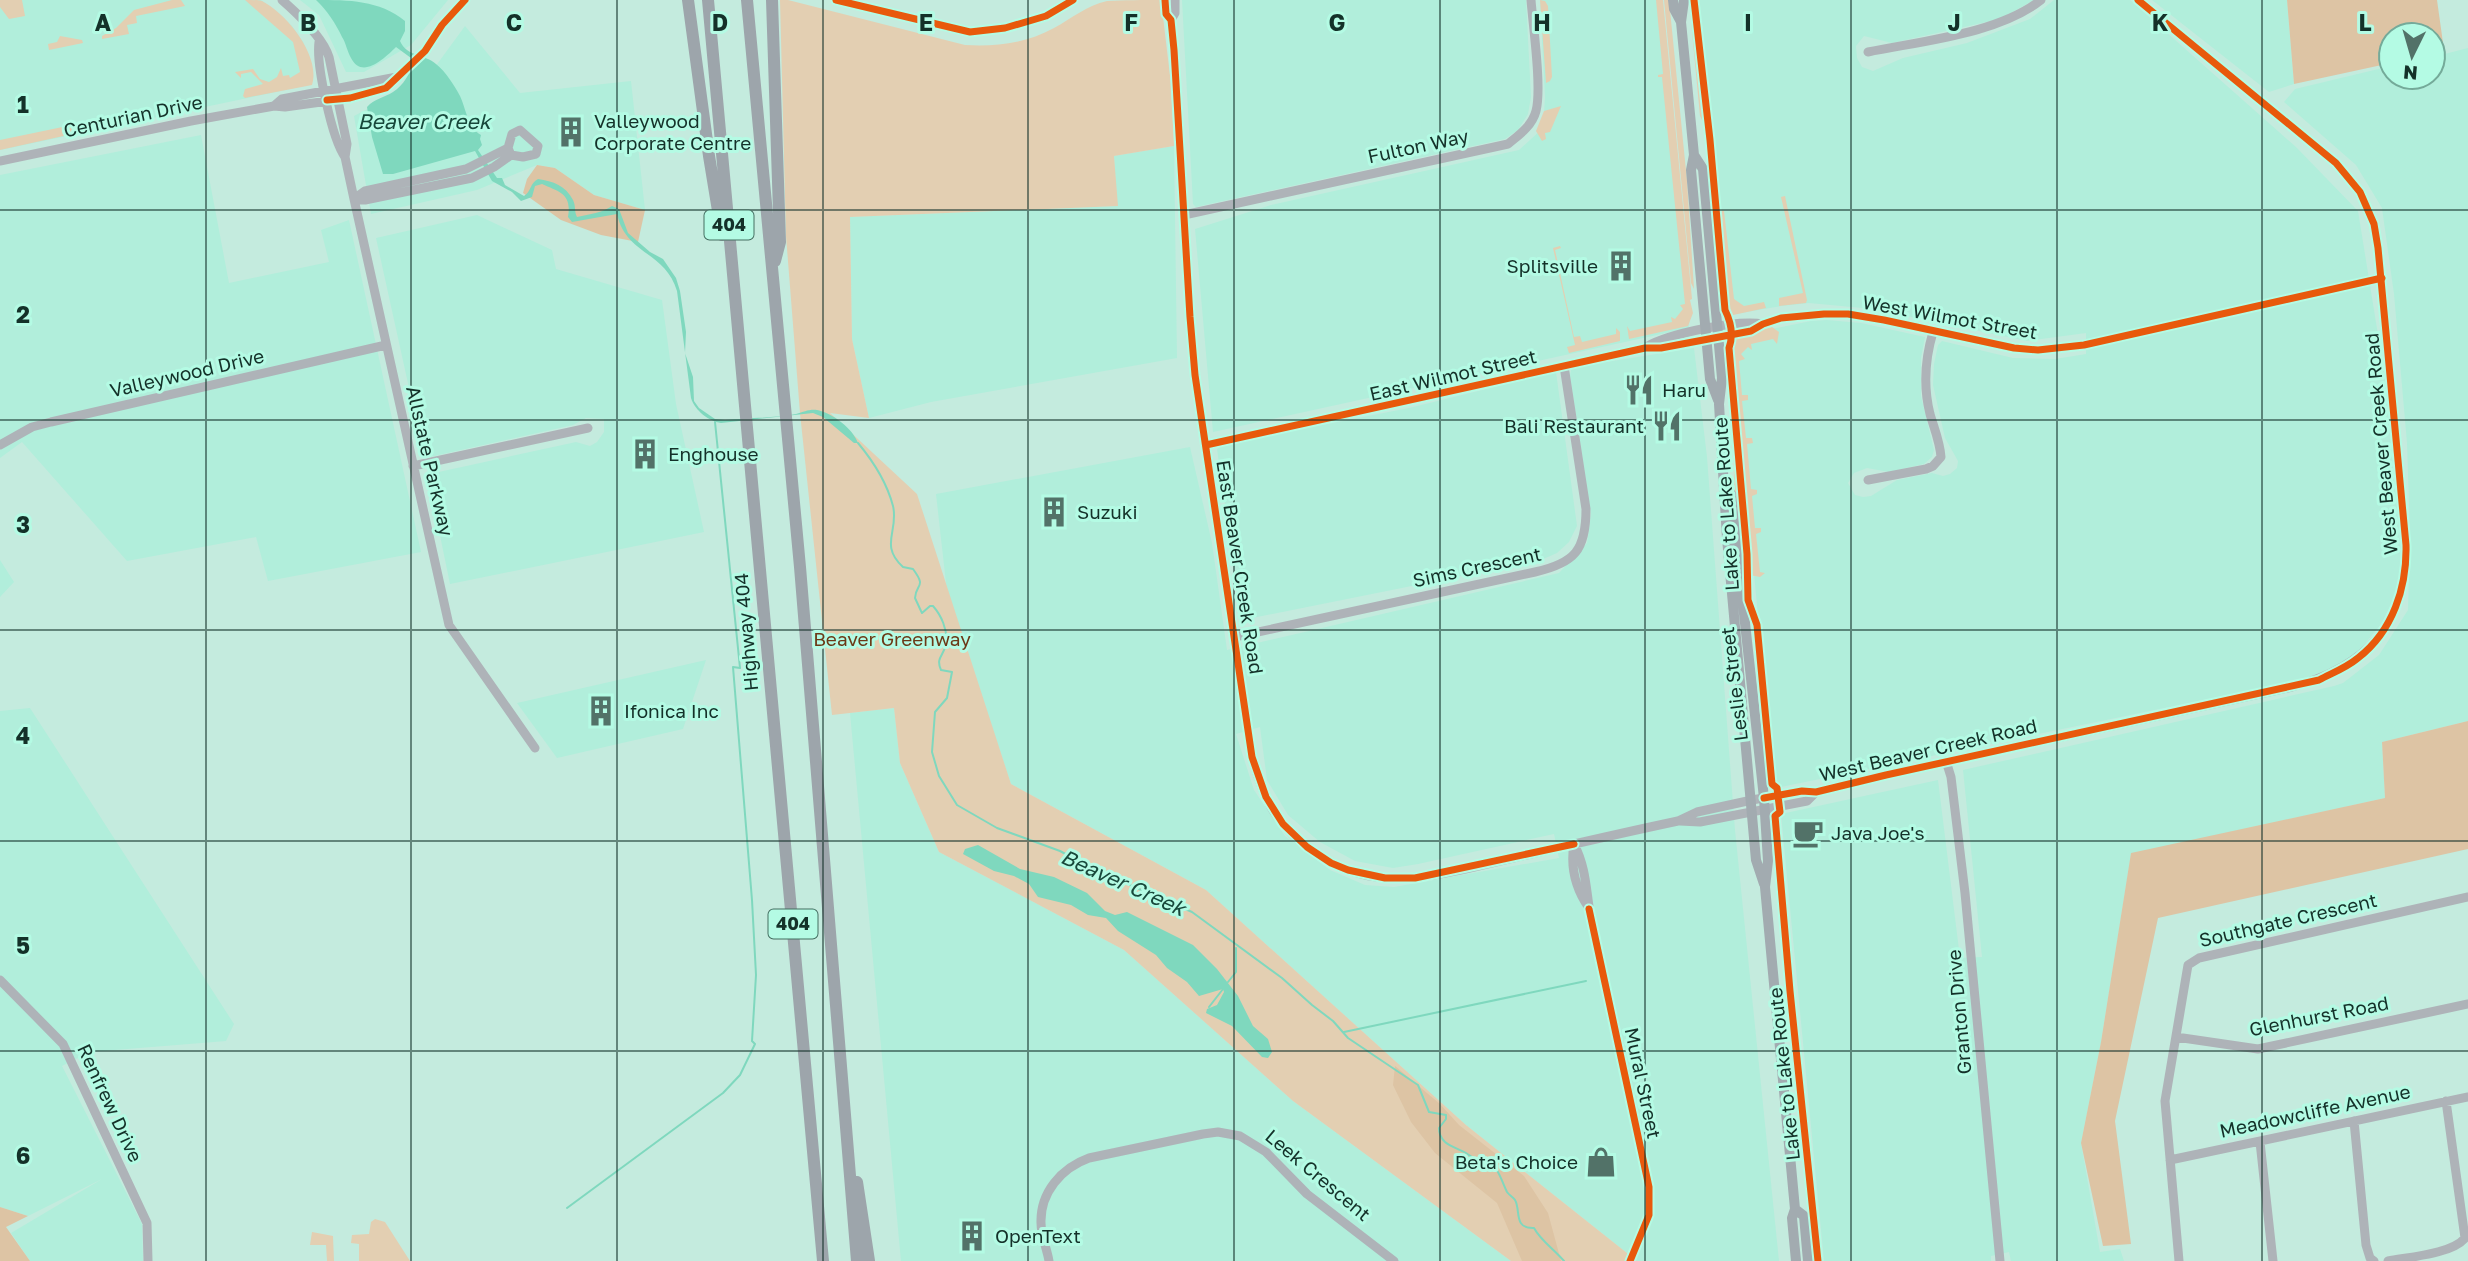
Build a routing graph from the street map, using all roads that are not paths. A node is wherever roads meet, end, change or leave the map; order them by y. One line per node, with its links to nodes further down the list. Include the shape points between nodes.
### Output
1 (282, 0): 18 (street, Allstate Parkway, via 304,19)
2 (465, 0): 20 (street, Centurian Drive, via 425,51 386,88 365,95)
3 (688, 0): 29 (highway)
4 (708, 0): 29 (highway, Highway 404 / 404)
5 (747, 0): 27 (highway, 404)
6 (772, 0): 27 (highway, via 780,242)
7 (836, 0): 8 (street, via 970,32 1046,16)
8 (1073, 0)
9 (1165, 0): 16 (street, East Beaver Creek Road)
10 (1175, 0): 16 (street, East Beaver Creek Road)
11 (1531, 0): 26 (street, Fulton Way, via 1536,112 1507,144)
12 (1673, 0): 17 (main road, Leslie Street)
13 (1684, 0): 17 (main road, Leslie Street)
14 (2040, 0): 19 (street, via 2007,20)
15 (2138, 0): 28 (street, West Beaver Creek Road, via 2345,171 2374,224)
16 (1171, 20): 26 (street, East Beaver Creek Road)
17 (1681, 22): 31 (main road, Leslie Street, via 1694,155 1691,170)
18 (319, 42): 20 (street, Allstate Parkway, via 327,50); 21 (street, Allstate Parkway, via 317,54)
19 (1868, 52)
20 (337, 95): 21 (street, Centurian Drive); 23 (street, Allstate Parkway, via 347,144)
21 (326, 96): 23 (street, Allstate Parkway, via 338,147); 24 (street, Centurian Drive, via 282,99 274,106)
22 (510, 151): 25 (street, via 494,167 472,178)
23 (345, 157): 25 (street, Allstate Parkway)
24 (0, 161)
25 (354, 199): 32 (street, Allstate Parkway)
26 (1184, 215): 36 (street, East Beaver Creek Road, via 1191,338)
27 (772, 272): 53 (highway, 404)
28 (2382, 278): 30 (street, West Wilmot Street, via 2060,348 2014,348); 42 (street, West Beaver Creek Road, via 2407,571 2388,624 2361,657 2319,680 2292,687)
29 (738, 328): 59 (highway, Highway 404 / 404)
30 (1933, 331): 31 (street, West Wilmot Street, via 1849,314 1802,314); 39 (street, via 1926,386 1941,457 1926,469)
31 (1712, 333): 33 (street, East Wilmot Street, via 1658,340 1645,348); 38 (main road, Leslie Street, via 1722,378 1719,404)
32 (386, 345): 35 (street, Valleywood Drive, via 51,422); 37 (street, Allstate Parkway)
33 (1564, 366): 36 (street, East Wilmot Street, via 1409,404); 40 (street, Sims Crescent, via 1586,509 1583,543 1570,560 1535,572)
34 (588, 428): 37 (street)
35 (0, 445)
36 (1206, 445): 40 (street, East Beaver Creek Road)
37 (412, 466): 41 (street, Allstate Parkway, via 450,625)
38 (1724, 479): 43 (main road, Leslie Street, via 1731,495); 44 (main road, Leslie Street)
39 (1868, 480)
40 (1235, 637): 45 (street, East Beaver Creek Road, via 1260,784 1283,824 1331,863 1367,876 1415,878)
41 (535, 748)
42 (1946, 761): 43 (street, West Beaver Creek Road); 67 (street, Granton Drive, via 1965,893)
43 (1764, 803): 44 (street, East Beaver Creek Road); 46 (main road, Leslie Street)
44 (1752, 806): 45 (street, East Beaver Creek Road, via 1700,822 1678,821); 46 (main road, Leslie Street, via 1756,860)
45 (1574, 844): 64 (street, Mural Street, via 1578,892 1589,909 1649,1187 1649,1215)
46 (1765, 887): 57 (main road, Leslie Street)
47 (2468, 898): 50 (street, Southgate Crescent, via 2199,958 2186,970)
48 (0, 981): 58 (street, Renfrew Drive, via 63,1044 147,1223)
49 (2468, 1004): 50 (street, Glenhurst Road, via 2258,1049)
50 (2176, 1037): 56 (street, Southgate Crescent, via 2165,1101)
51 (2468, 1097): 52 (street, Meadowcliffe Avenue)
52 (2446, 1101): 54 (street, Meadowcliffe Avenue); 71 (street, via 2465,1238 2449,1249)
53 (845, 1107): 60 (highway, 404); 61 (highway)
54 (2354, 1121): 55 (street, Meadowcliffe Avenue); 70 (street, via 2366,1245)
55 (2260, 1142): 56 (street, Meadowcliffe Avenue); 69 (street)
56 (2170, 1160): 68 (street, Southgate Crescent)
57 (1795, 1209): 65 (main road, Leslie Street); 66 (main road, Leslie Street, via 1804,1216)
58 (148, 1261)
59 (823, 1261)
60 (856, 1261)
61 (869, 1261)
62 (1049, 1261): 63 (street, Leek Crescent, via 1041,1224 1044,1201 1066,1170 1089,1158 1218,1132 1254,1143 1307,1194)
63 (1394, 1261)
64 (1630, 1261)
65 (1796, 1261)
66 (1808, 1261)
67 (2000, 1261)
68 (2179, 1261)
69 (2273, 1261)
70 (2374, 1261)
71 (2388, 1261)

